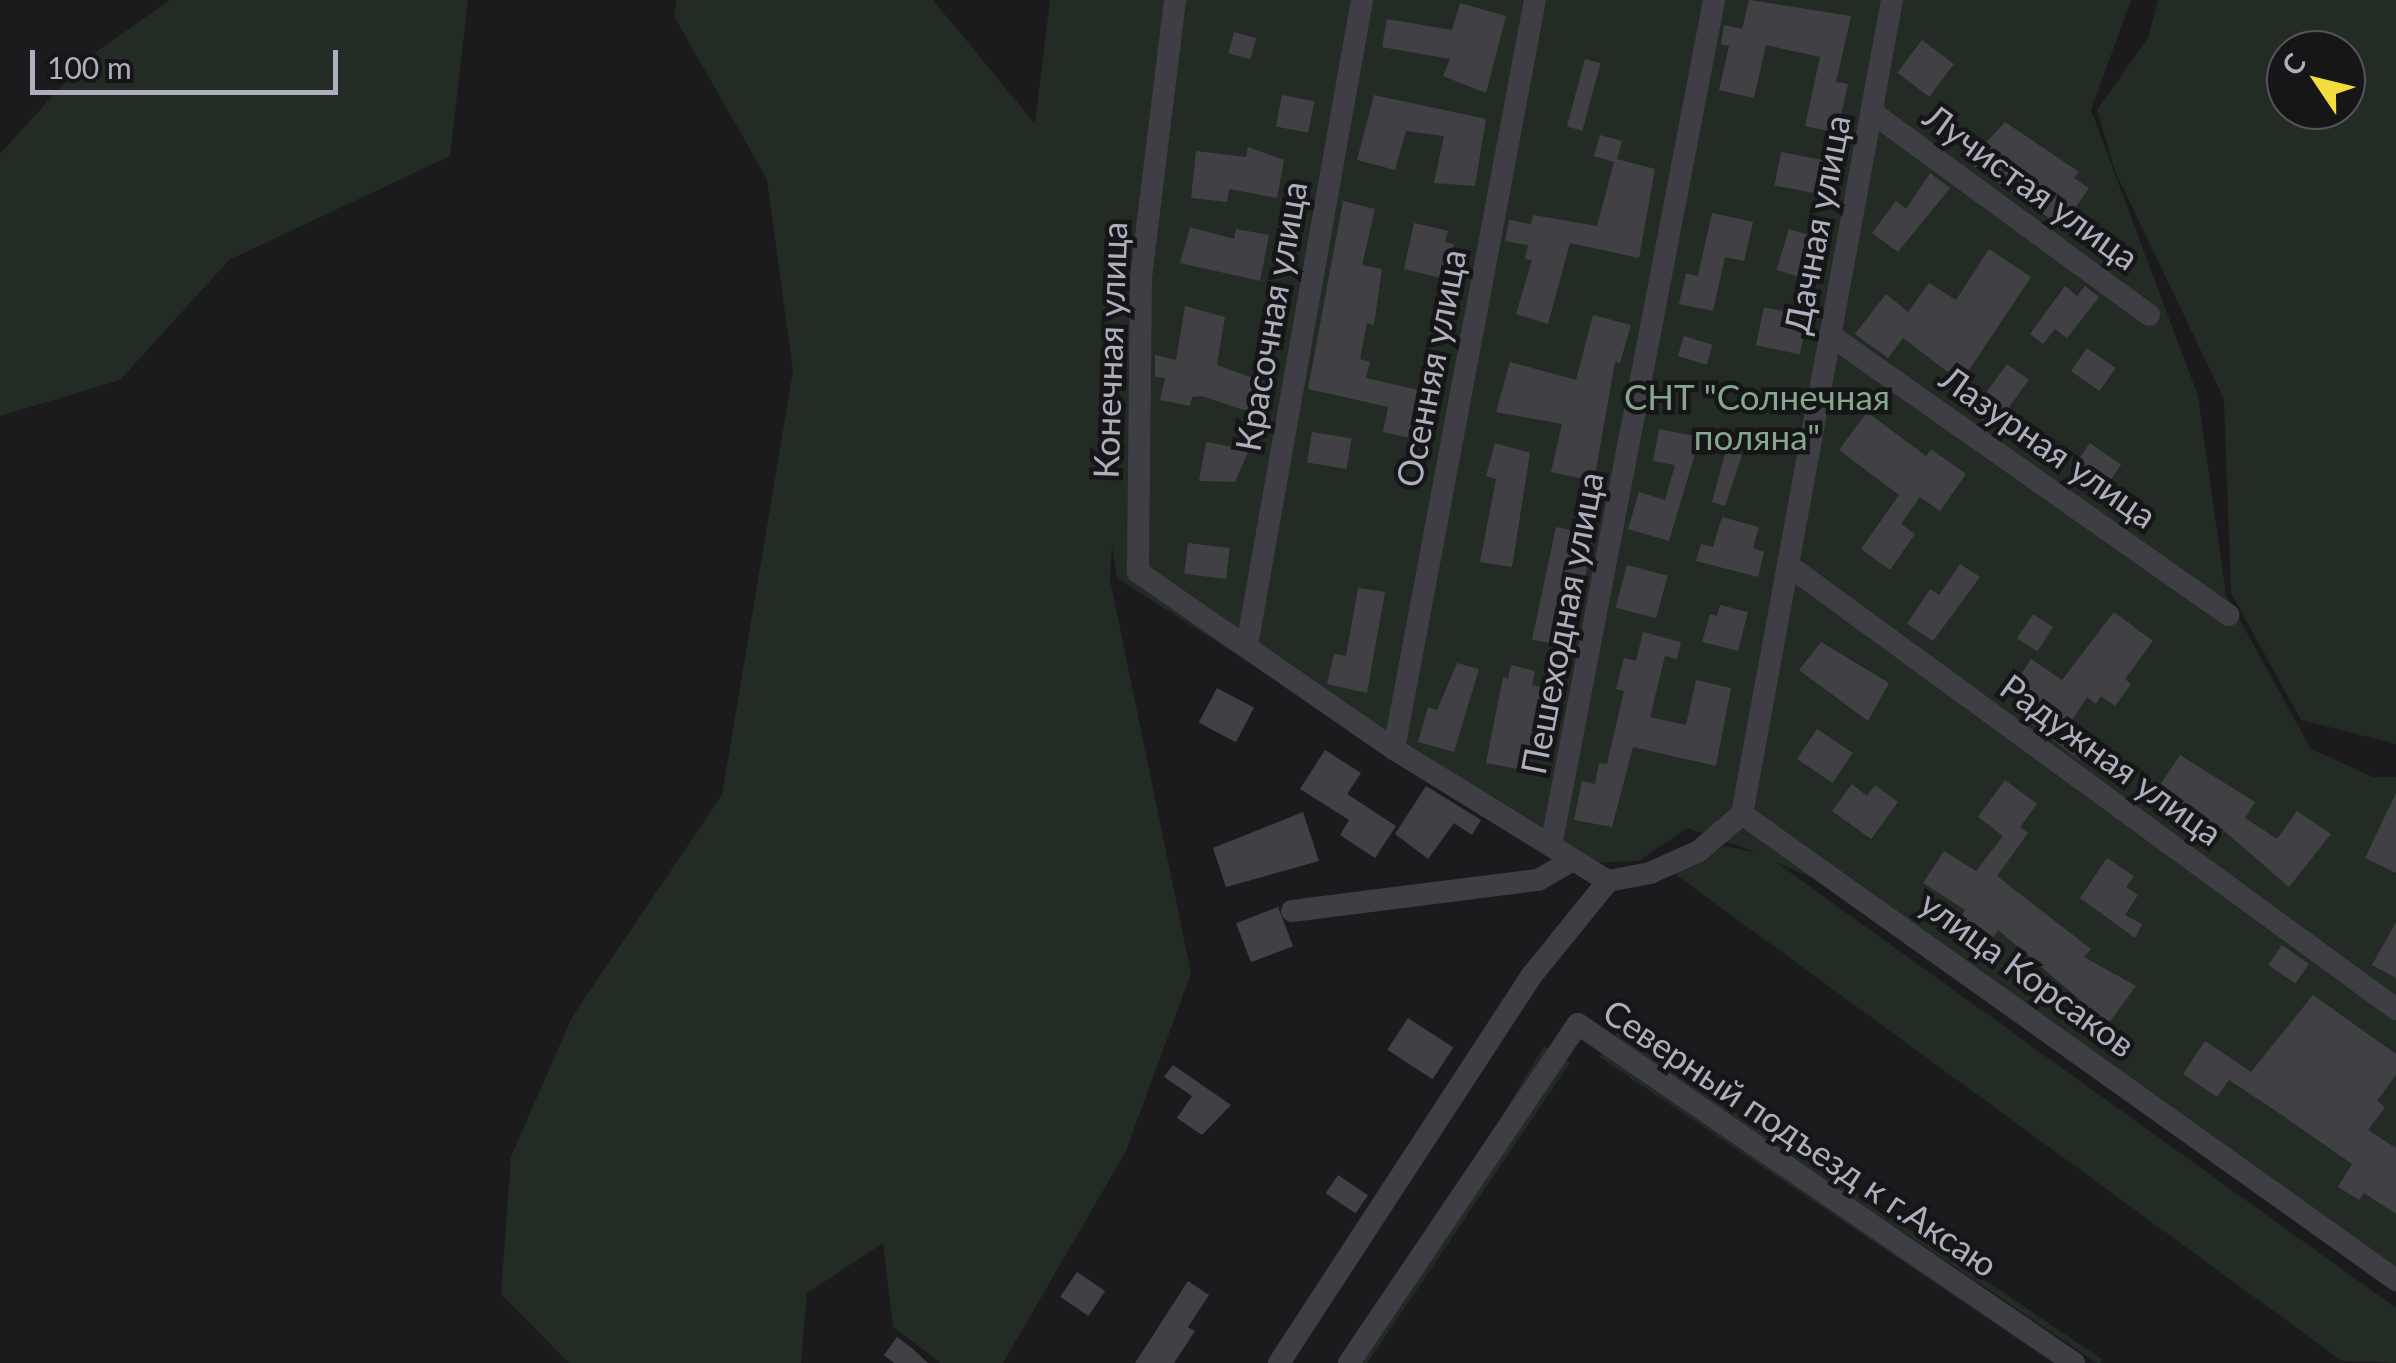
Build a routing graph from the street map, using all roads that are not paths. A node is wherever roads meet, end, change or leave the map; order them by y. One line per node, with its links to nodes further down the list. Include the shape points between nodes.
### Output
1 (1174, 0): 11 (street, Конечная улица, via 1141,278 1138,572)
2 (1362, 0): 11 (street, Красочная улица)
3 (1535, 0): 12 (street, Осенняя улица)
4 (1714, 0): 14 (street, Пешеходная улица)
5 (1892, 0): 6 (street, Дачная улица)
6 (1872, 114): 7 (street, Лучистая улица); 8 (street, Дачная улица)
7 (2150, 315)
8 (1830, 335): 9 (street, Дачная улица); 10 (street, Лазурная улица)
9 (1788, 565): 13 (street, Дачная улица); 18 (street, Радужная улица)
10 (2228, 615)
11 (1247, 645): 12 (street)
12 (1394, 749): 14 (street)
13 (1742, 814): 16 (street, via 1699,851 1650,873); 19 (street, улица Корсаков)
14 (1551, 846): 15 (street)
15 (1573, 860): 16 (street); 17 (street, via 1538,880)
16 (1608, 881): 20 (street, via 1532,975)
17 (1292, 911)
18 (2396, 1009)
19 (2396, 1280)
20 (1279, 1363)
21 (1349, 1363): 22 (street, Северный подъезд к г.Аксаю, via 1578,1024)
22 (2074, 1363)

